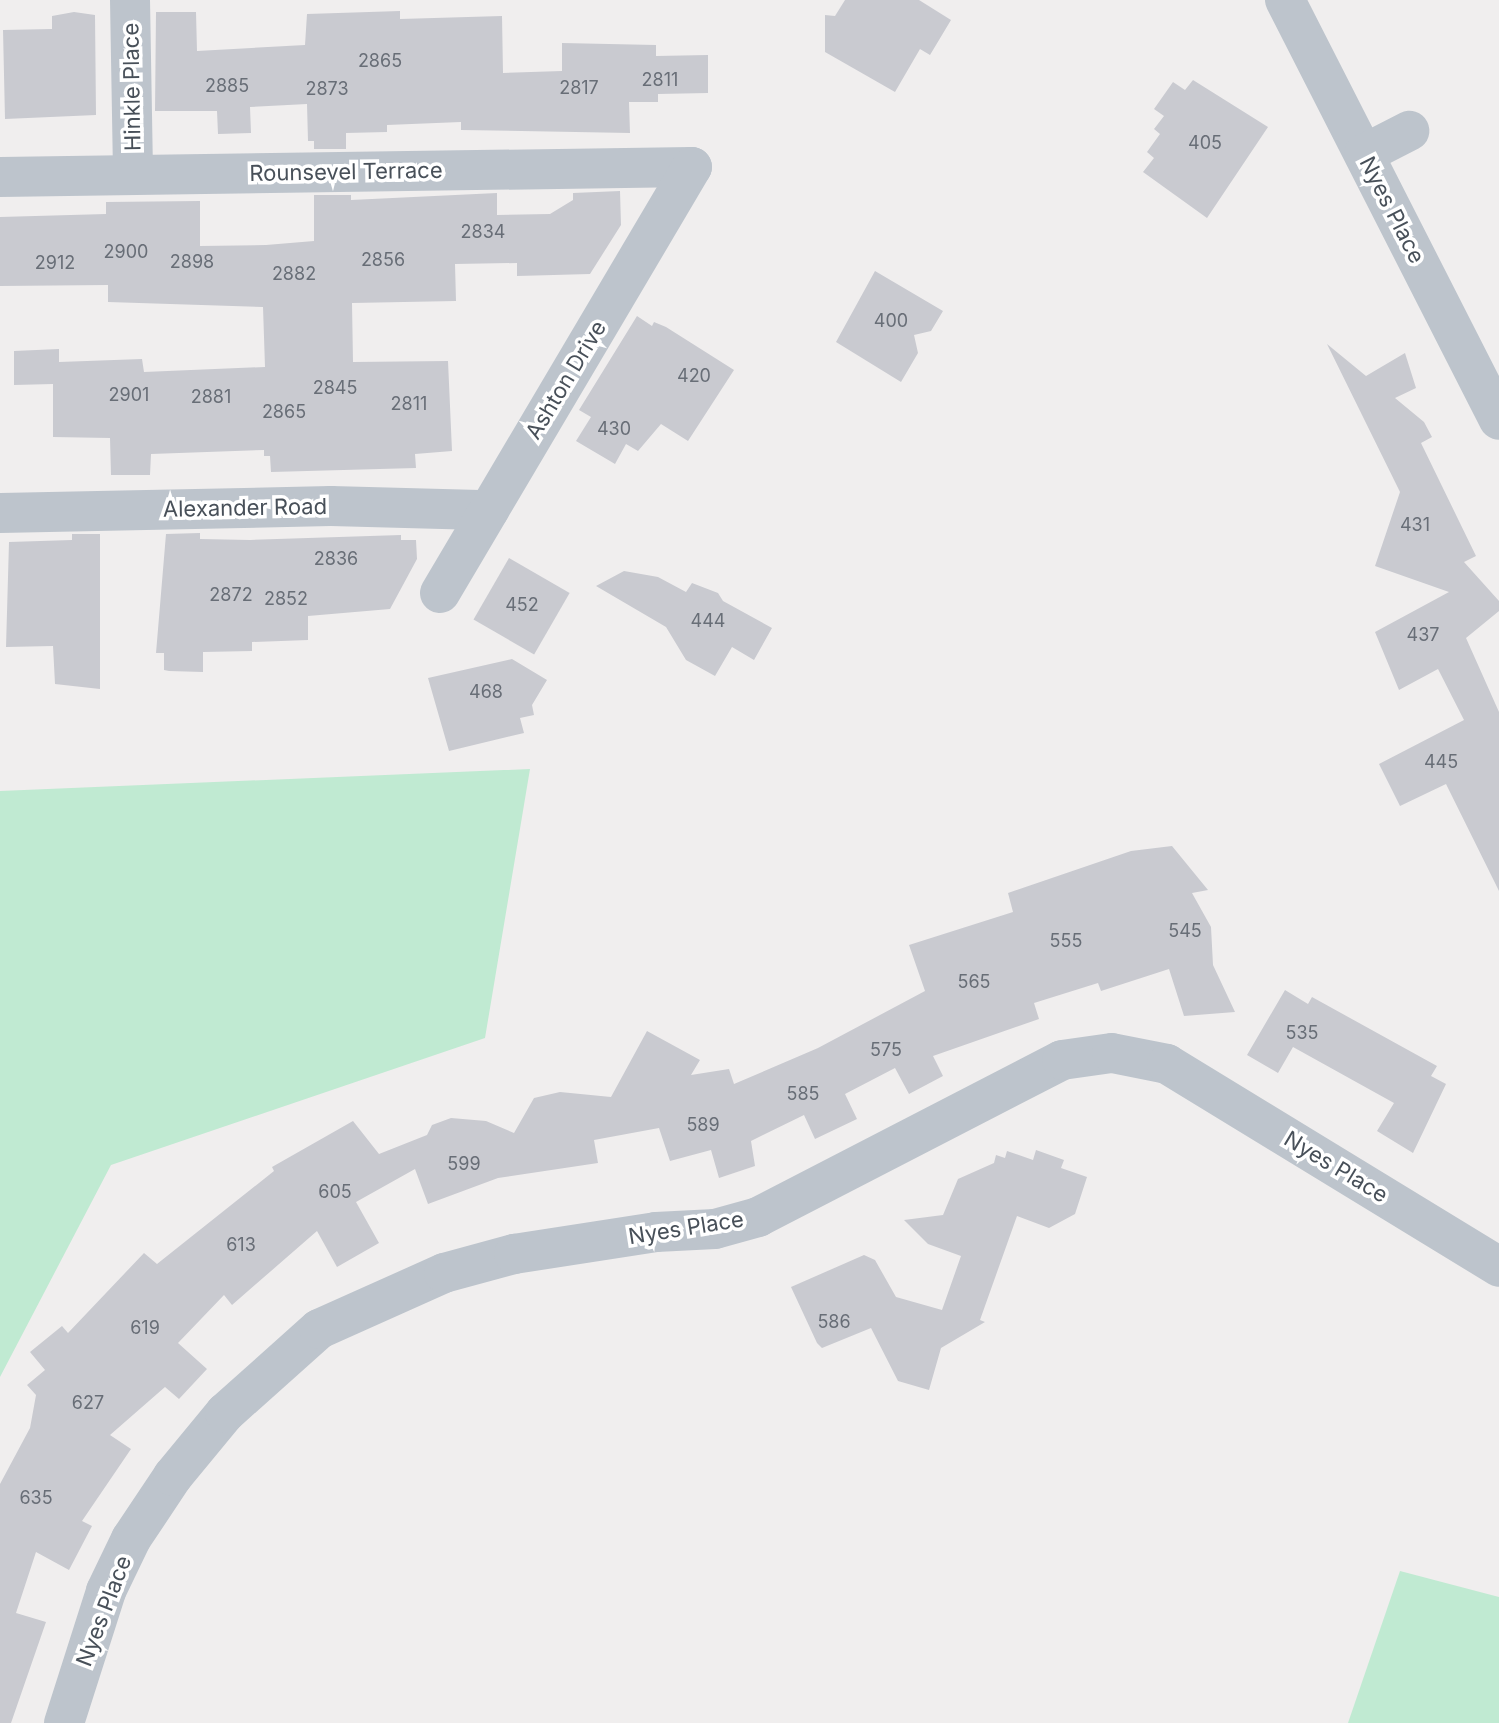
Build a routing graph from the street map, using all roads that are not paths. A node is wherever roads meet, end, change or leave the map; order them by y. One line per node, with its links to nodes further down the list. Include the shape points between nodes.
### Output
1 (130, 0): 6 (street, Hinkle Place)
2 (1285, 0): 4 (street, Nyes Place)
3 (1409, 131): 4 (street)
4 (1364, 154): 8 (street, Nyes Place)
5 (692, 167): 6 (street, Rounsevel Terrace); 9 (street, Ashton Drive)
6 (133, 175): 7 (street, Rounsevel Terrace)
7 (0, 177)
8 (1499, 420)
9 (489, 510): 10 (street, Alexander Road, via 331,506); 11 (street, Ashton Drive)
10 (0, 513)
11 (440, 593)
12 (1499, 1267): 13 (street, Nyes Place, via 1167,1064 1112,1053 1062,1060 758,1217 715,1229 656,1232 514,1254 444,1273 319,1329 225,1413 139,1527 106,1591)
13 (64, 1723)

